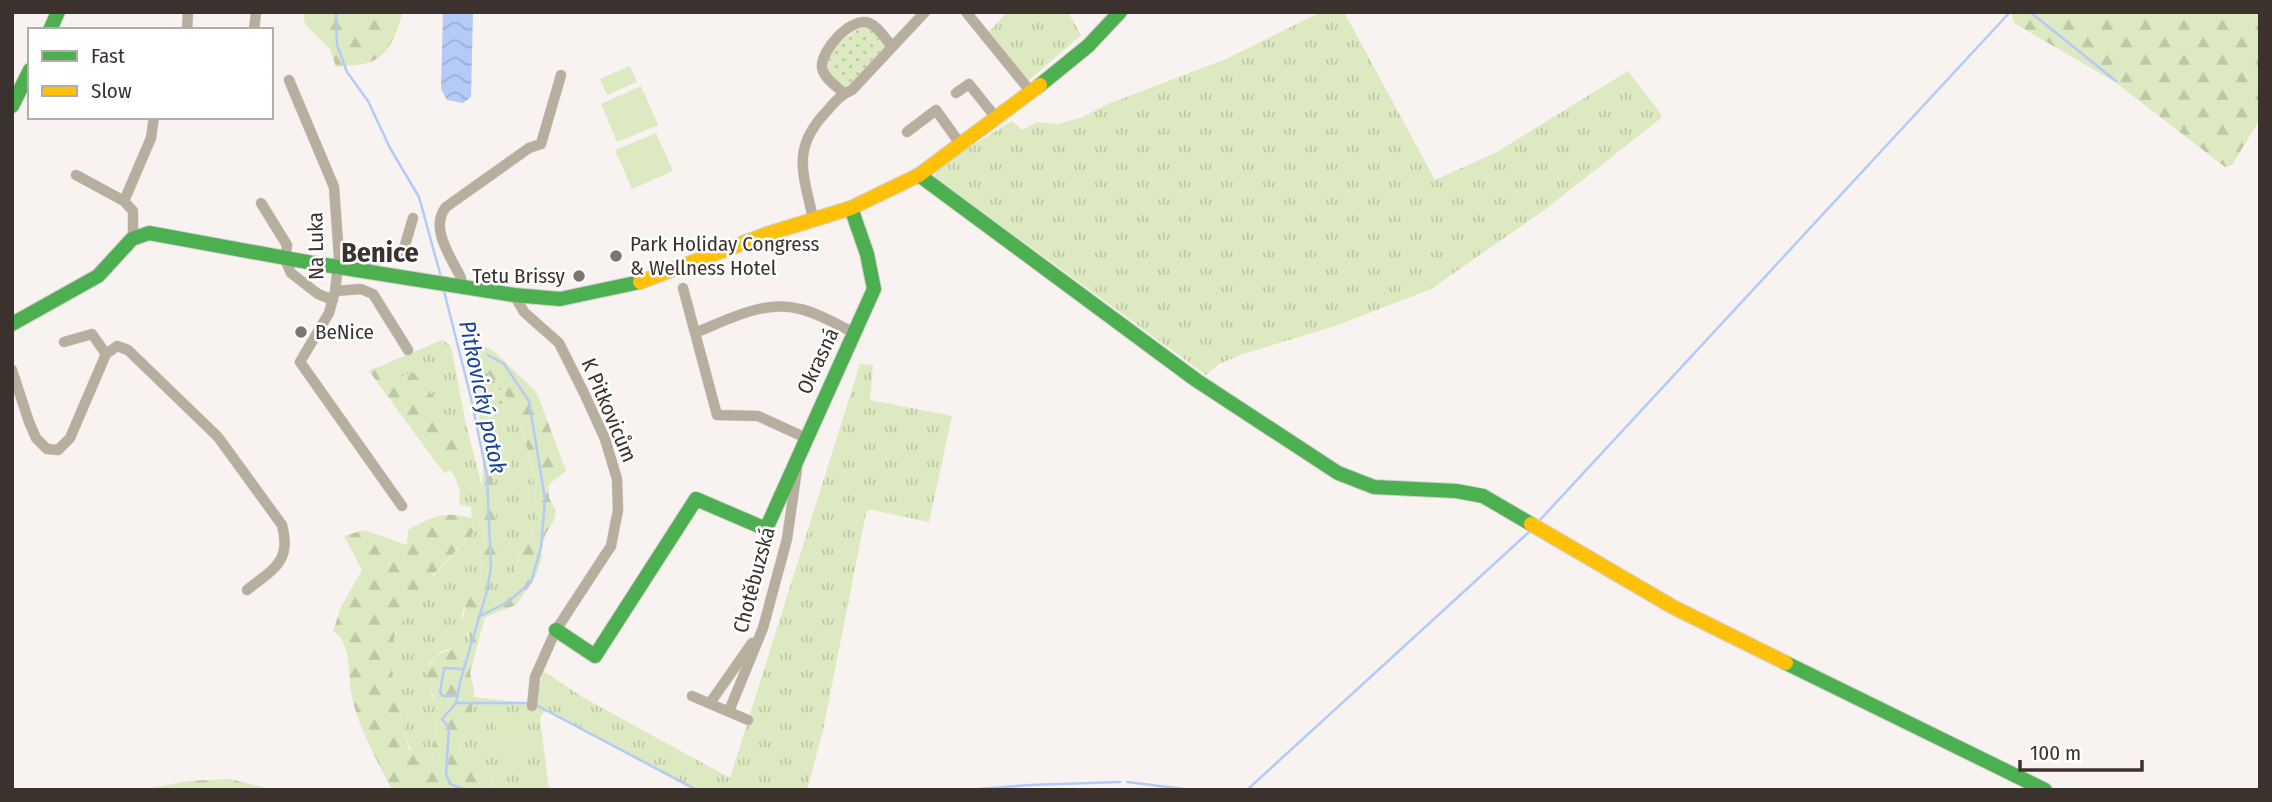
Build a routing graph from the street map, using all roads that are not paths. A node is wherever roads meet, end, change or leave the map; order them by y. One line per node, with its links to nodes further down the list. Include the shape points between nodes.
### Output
1 (58, 12): 5 (street)
2 (925, 12): 6 (street)
3 (966, 12): 10 (street)
4 (1120, 12): 10 (street, via 1088,46)
5 (51, 28)
6 (892, 46): 11 (street); 11 (street, via 873,23 863,21 835,39 822,66 824,74)
7 (28, 74): 13 (street)
8 (561, 75): 29 (street, via 541,144 529,148 439,216 439,232 461,278)
9 (289, 80): 27 (street, Na Luka, via 334,187)
10 (1031, 92): 15 (street)
11 (844, 93): 24 (street, via 805,139 804,179)
12 (956, 93): 15 (street, via 969,84)
13 (12, 106)
14 (154, 119): 20 (street, via 151,138)
15 (996, 119): 17 (street)
16 (907, 132): 17 (street, via 936,110)
17 (961, 145): 18 (street)
18 (919, 174): 22 (street); 53 (street, via 1196,380 1338,473 1376,488 1458,489 1483,496 1672,607)
19 (76, 175): 20 (street)
20 (124, 201): 25 (street, via 133,211)
21 (261, 203): 26 (street, via 287,246)
22 (851, 208): 24 (street); 35 (street, Okrasná, via 874,289)
23 (414, 218): 28 (street, via 404,253 368,262)
24 (813, 218): 31 (street, via 638,283 560,299)
25 (133, 238): 26 (street, via 157,233); 33 (street, via 102,274)
26 (285, 258): 27 (street); 32 (street, via 291,273 318,294)
27 (339, 268): 28 (street); 32 (street, Na Luka)
28 (362, 271): 29 (street)
29 (458, 285): 31 (street)
30 (683, 288): 34 (street)
31 (514, 295): 47 (street, K Pitkovicům, via 524,312 559,343 605,439 617,479 618,510 611,546)
32 (334, 296): 37 (street, via 361,289 373,294); 42 (street, Na Luka, via 300,362)
33 (12, 324)
34 (695, 333): 35 (street, via 748,312 784,307 800,309); 40 (street, via 717,415 758,416)
35 (855, 333): 40 (street, Okrasná)
36 (64, 342): 38 (street, via 92,334)
37 (408, 350)
38 (106, 354): 39 (street, via 71,438 58,450 47,449 36,438); 45 (street, via 124,347 178,398 218,437 282,525 286,540 282,558)
39 (12, 370)
40 (806, 438): 41 (street, Okrasná)
41 (799, 455): 43 (street, Okrasná); 44 (street, Chotěbuzská)
42 (402, 506)
43 (766, 528): 44 (street); 47 (street, via 696,499 595,656)
44 (787, 539): 46 (street, Chotěbuzská)
45 (247, 590)
46 (763, 628): 49 (street); 51 (street, Chotěbuzská)
47 (556, 630): 50 (street, K Pitkovicům, via 535,677)
48 (692, 696): 49 (street)
49 (710, 703): 51 (street)
50 (532, 704)
51 (729, 711): 52 (street)
52 (748, 720)
53 (2045, 790)

